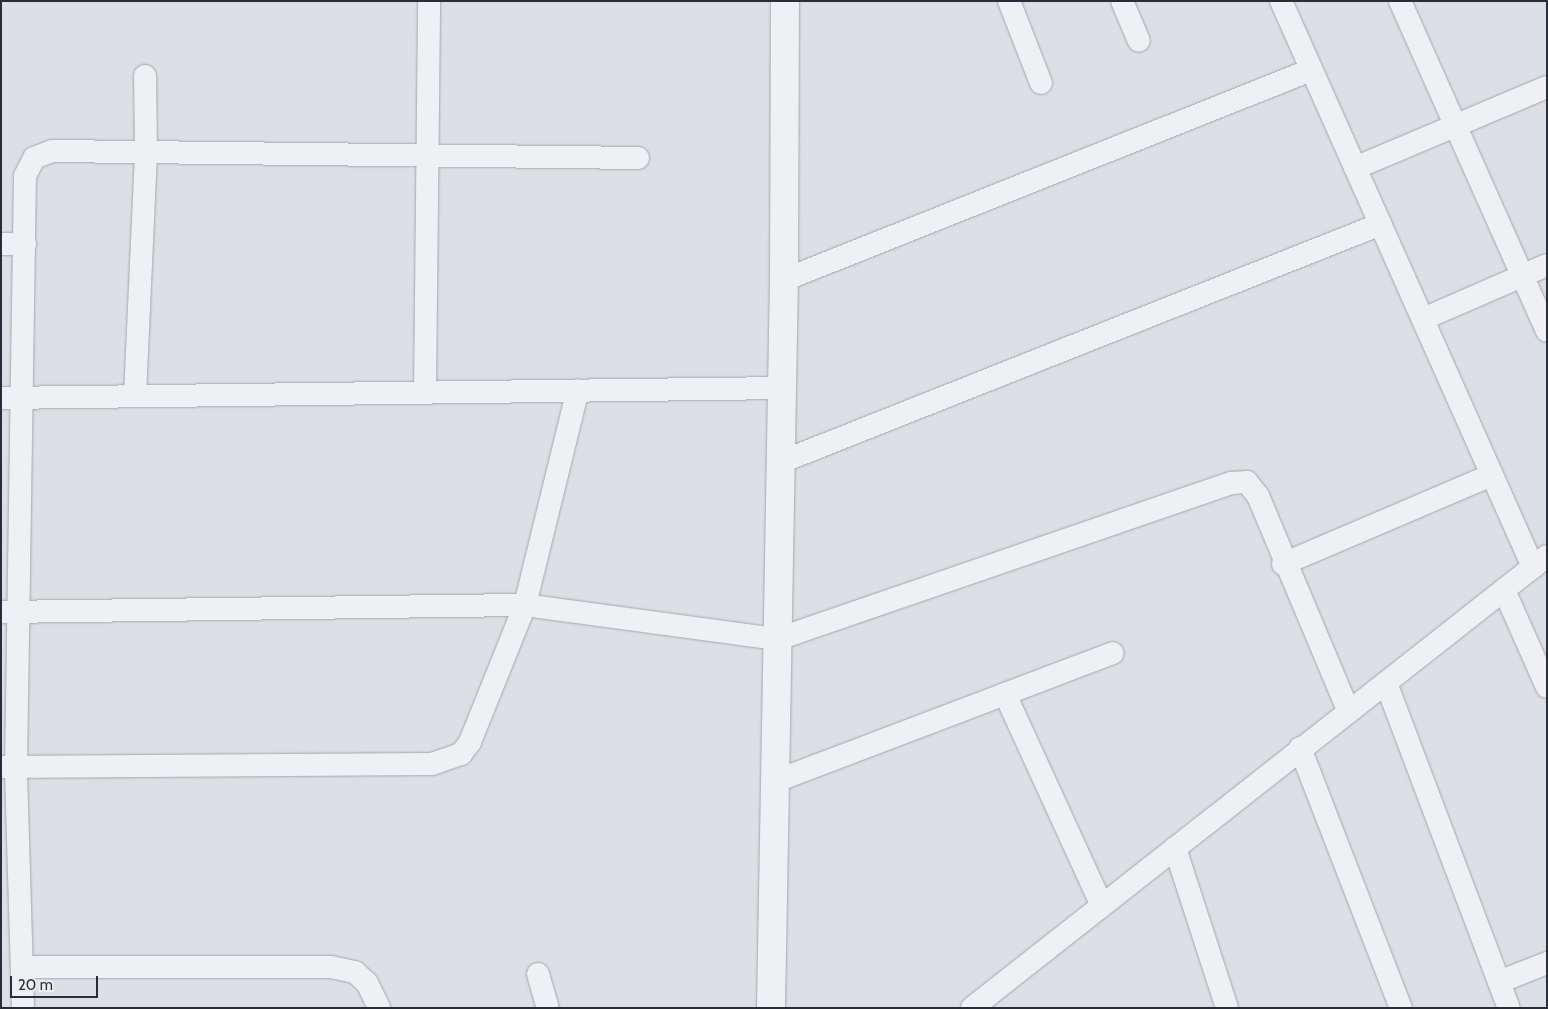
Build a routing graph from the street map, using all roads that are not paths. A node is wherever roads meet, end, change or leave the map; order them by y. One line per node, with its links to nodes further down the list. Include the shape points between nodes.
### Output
1 (429, 1): 14 (street)
2 (785, 1): 22 (street)
3 (1009, 1): 10 (street)
4 (1122, 1): 7 (street)
5 (1281, 1): 8 (street)
6 (1400, 1): 12 (street)
7 (1139, 41)
8 (1311, 70): 16 (street); 22 (street)
9 (145, 76): 13 (street)
10 (1042, 84)
11 (1547, 87): 12 (street)
12 (1456, 126): 16 (street); 21 (street)
13 (146, 153): 14 (street); 19 (street, via 52,151 34,158 25,176); 28 (street)
14 (428, 156): 15 (street); 27 (street)
15 (638, 158)
16 (1355, 168): 17 (street)
17 (1380, 224): 23 (street); 30 (street)
18 (1, 244): 19 (street)
19 (25, 244): 29 (street)
20 (1547, 265): 21 (street)
21 (1522, 276): 23 (street); 24 (street)
22 (784, 280): 25 (street)
23 (1423, 319): 31 (street)
24 (1547, 331)
25 (782, 388): 26 (street); 30 (street)
26 (578, 390): 27 (street); 35 (street)
27 (425, 392): 28 (street)
28 (135, 396): 29 (street)
29 (12, 398): 36 (street)
30 (781, 462): 37 (street)
31 (1492, 475): 32 (street); 33 (street)
32 (1540, 561): 34 (street)
33 (1284, 564): 37 (street, via 1258,496 1247,482 1232,484); 42 (street)
34 (1504, 590): 39 (street); 40 (street)
35 (525, 605): 36 (street); 37 (street); 44 (street, via 470,742 461,754 449,760 432,764)
36 (11, 612): 44 (street)
37 (778, 639): 45 (street)
38 (1114, 653): 41 (street)
39 (1386, 682): 42 (street); 51 (street)
40 (1547, 687)
41 (1005, 694): 45 (street); 47 (street)
42 (1348, 712): 43 (street)
43 (1300, 748): 46 (street); 58 (street)
44 (9, 767): 49 (street)
45 (776, 781): 55 (street)
46 (1175, 848): 47 (street); 57 (street)
47 (1102, 906): 56 (street)
48 (1547, 963): 51 (street)
49 (22, 967): 52 (street); 53 (street, via 331,967 355,972 367,983)
50 (538, 974): 54 (street)
51 (1499, 982): 59 (street)
52 (23, 1008)
53 (379, 1008)
54 (548, 1008)
55 (771, 1008)
56 (972, 1008)
57 (1227, 1008)
58 (1401, 1008)
59 (1509, 1008)

